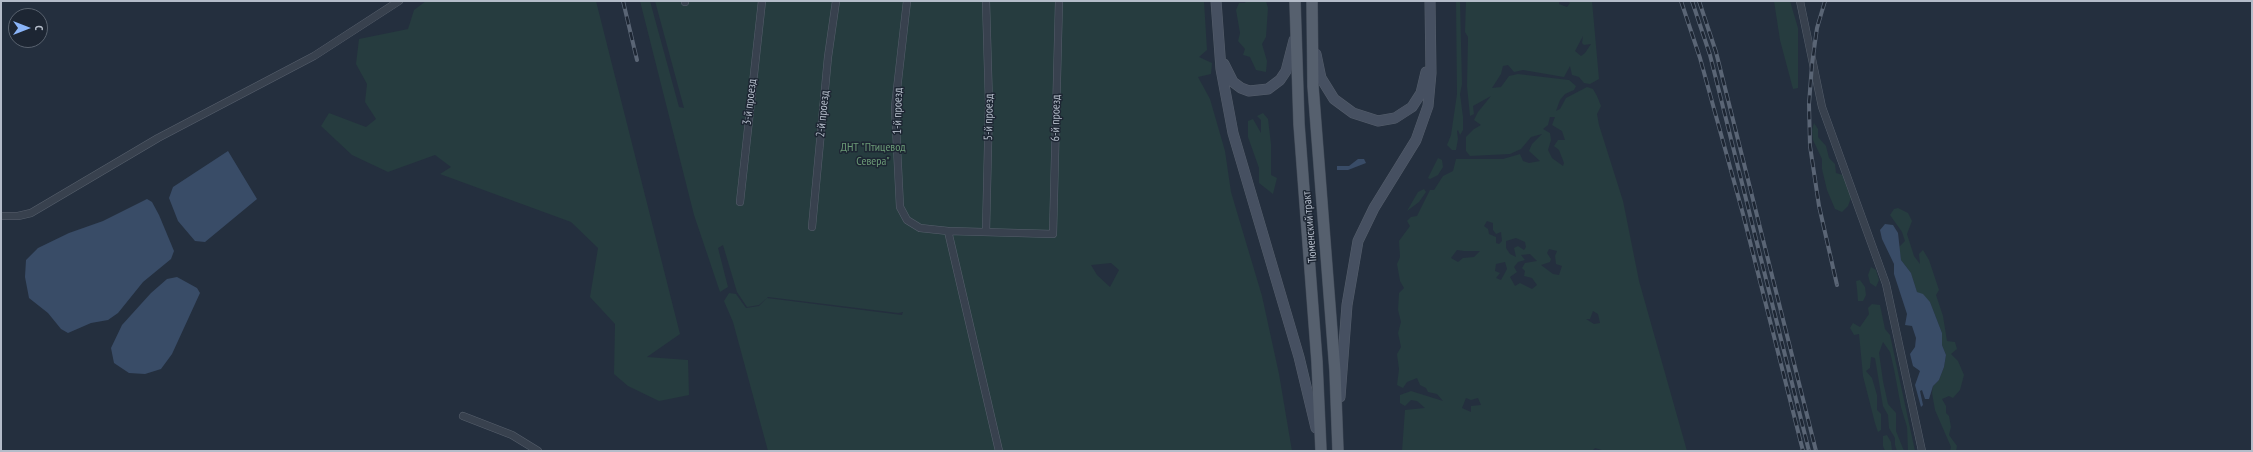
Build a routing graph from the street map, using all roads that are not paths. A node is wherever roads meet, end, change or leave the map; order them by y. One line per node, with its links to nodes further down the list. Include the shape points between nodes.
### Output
1 (399, 1): 17 (street, via 314,56 158,138 31,213)
2 (762, 1): 16 (street, 3-й проезд)
3 (836, 1): 18 (street, 2-й проезд, via 828,57)
4 (907, 1): 19 (street, 1-й проезд, via 896,107 900,207 907,220 920,228)
5 (986, 1): 20 (street, 5-й проезд, via 990,104)
6 (1059, 1): 20 (street, 6-й проезд, via 1053,234)
7 (1216, 1): 14 (main road)
8 (1295, 1): 13 (main road, Тюменский тракт)
9 (1312, 1): 12 (main road, Тюменский тракт)
10 (1430, 1): 15 (main road)
11 (1800, 1): 26 (street, via 1822,107 1886,284)
12 (1312, 32): 15 (main road, via 1318,66 1327,90 1334,99 1353,113 1378,121 1395,118 1412,107 1424,83); 22 (main road, Тюменский тракт, via 1317,158 1332,333)
13 (1295, 33): 14 (main road, via 1286,71 1273,86 1259,91 1249,91 1233,82 1223,63); 25 (main road, Тюменский тракт)
14 (1218, 41): 25 (main road, via 1233,133 1309,392)
15 (1430, 44): 22 (main road, via 1430,91 1422,128 1358,241 1344,329)
16 (740, 202)
17 (1, 216)
18 (812, 227)
19 (948, 231): 20 (street); 24 (street)
20 (986, 232)
21 (463, 416): 23 (street, via 512,435)
22 (1338, 446)
23 (538, 451)
24 (999, 451)
25 (1321, 451)
26 (1922, 451)

